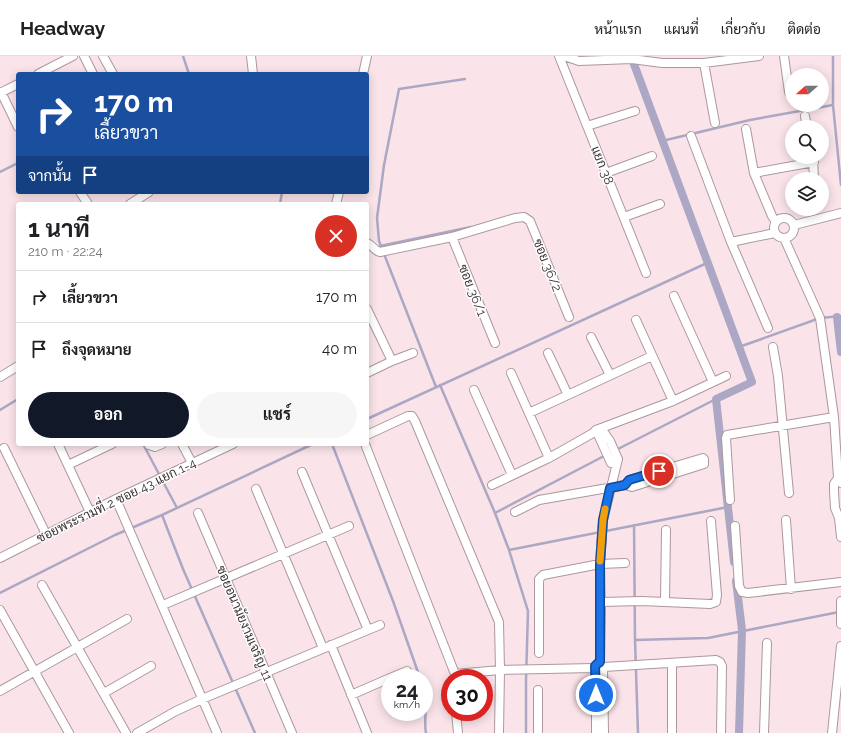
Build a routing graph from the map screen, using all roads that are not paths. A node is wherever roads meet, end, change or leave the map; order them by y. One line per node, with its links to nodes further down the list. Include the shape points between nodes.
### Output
1 (73, 56): 13 (street)
2 (84, 56): 14 (street)
3 (103, 56): 15 (street)
4 (251, 56): 16 (street)
5 (367, 56): 17 (street)
6 (559, 56): 25 (street, แยก 38)
7 (564, 56): 10 (street, via 579,61)
8 (759, 56): 11 (street)
9 (784, 56): 12 (street)
10 (663, 60): 11 (street)
11 (704, 63): 24 (street)
12 (786, 68)
13 (42, 72)
14 (92, 72)
15 (112, 72)
16 (253, 72)
17 (363, 72)
18 (16, 85): 19 (street)
19 (1, 93): 23 (street)
20 (635, 111): 25 (street)
21 (805, 116): 22 (street)
22 (806, 120)
23 (16, 123)
24 (715, 123)
25 (587, 126): 30 (street, แยก 38)
26 (746, 129): 31 (street)
27 (691, 136): 42 (street)
28 (652, 156): 30 (street)
29 (792, 164): 31 (street)
30 (606, 173): 36 (street, แยก 38)
31 (754, 173): 37 (street)
32 (146, 194): 33 (street)
33 (133, 202)
34 (660, 204): 36 (street)
35 (841, 213): 38 (street)
36 (624, 217): 44 (street, แยก 38)
37 (776, 222): 38 (street, via 788,219); 39 (street)
38 (794, 226): 41 (street, via 792,234)
39 (775, 233): 41 (street); 42 (street)
40 (452, 237): 43 (street, via 380,252 375,251); 47 (street, ซอย 36/2, via 514,218 524,217 530,221); 51 (street, ซอย 36/1)
41 (784, 238): 68 (street, via 820,318)
42 (731, 242): 49 (street)
43 (369, 244)
44 (646, 274)
45 (674, 296): 63 (street)
46 (369, 313): 56 (street)
47 (569, 317)
48 (636, 320): 55 (street)
49 (768, 328)
50 (591, 337): 60 (street)
51 (495, 343)
52 (773, 347): 69 (street)
53 (413, 353): 56 (street)
54 (548, 353): 65 (street)
55 (652, 356): 60 (street); 66 (street)
56 (392, 361): 58 (street)
57 (16, 367): 61 (street)
58 (369, 372)
59 (511, 373): 67 (street)
60 (610, 375): 65 (street)
61 (0, 376)
62 (726, 376): 63 (street)
63 (713, 382): 66 (street)
64 (474, 390): 82 (street)
65 (568, 395): 67 (street)
66 (673, 401): 70 (street)
67 (529, 413): 78 (street)
68 (834, 417): 69 (street); 83 (street)
69 (782, 426): 88 (street); 90 (street, via 727,435)
70 (599, 429): 78 (street); 86 (street, via 615,462)
71 (369, 434): 131 (street, via 408,416 415,420 499,622)
72 (59, 446): 80 (street)
73 (108, 446): 80 (street)
74 (183, 446): 79 (street)
75 (229, 446): 79 (street, ซอยพระรามที่ 2 ซอย 43 แยก 1-4)
76 (366, 446): 130 (street)
77 (4, 448): 100 (street)
78 (550, 458): 82 (street)
79 (192, 463): 89 (street, ซอยพระรามที่ 2 ซอย 43 แยก 1-4)
80 (68, 465): 91 (street)
81 (302, 472): 101 (street)
82 (512, 475): 84 (street)
83 (840, 480): 94 (street, via 834,484 835,508)
84 (492, 484)
85 (625, 485): 85 (street, via 629,480 704,459 704,464 632,487); 86 (street)
86 (610, 488): 92 (street, via 539,500); 106 (street, via 603,520)
87 (256, 489): 103 (street)
88 (789, 493)
89 (116, 499): 91 (street, ซอยพระรามที่ 2 ซอย 43 แยก 1-4); 115 (street)
90 (730, 500)
91 (90, 512): 100 (street, ซอยพระรามที่ 2 ซอย 43 แยก 1-4)
92 (515, 512)
93 (198, 513): 107 (street, ซอยอนามัยงามเจริญ 11)
94 (840, 516): 102 (street)
95 (786, 520): 110 (street)
96 (711, 521): 113 (street, via 716,602)
97 (349, 526): 101 (street)
98 (735, 526): 110 (street, via 739,586 742,592 748,594)
99 (666, 530): 113 (street)
100 (46, 534): 104 (street, ซอยพระรามที่ 2 ซอย 43 แยก 1-4)
101 (329, 534): 103 (street); 121 (street)
102 (841, 537)
103 (284, 554): 107 (street); 124 (street)
104 (0, 558)
105 (625, 563): 106 (street)
106 (600, 564): 112 (street); 126 (street, via 540,577)
107 (225, 579): 115 (street); 134 (street, ซอยอนามัยงามเจริญ 11)
108 (841, 582): 110 (street)
109 (42, 585): 125 (street)
110 (791, 589)
111 (841, 601): 114 (street)
112 (601, 602): 113 (street); 129 (street)
113 (665, 602)
114 (841, 605): 118 (street)
115 (163, 606): 140 (street)
116 (0, 610): 133 (street)
117 (127, 620): 125 (street)
118 (841, 621): 119 (street)
119 (841, 624)
120 (380, 625): 121 (street)
121 (368, 630): 124 (street)
122 (767, 643): 154 (street)
123 (841, 646): 155 (street)
124 (327, 647): 134 (street); 139 (street)
125 (78, 648): 133 (street); 138 (street)
126 (539, 652)
127 (672, 664): 129 (street); 152 (street); 153 (street, via 716,660 720,662)
128 (151, 666): 138 (street)
129 (600, 667): 131 (street); 142 (street)
130 (452, 669)
131 (500, 670): 132 (street); 150 (street)
132 (493, 671)
133 (35, 672): 137 (street); 143 (street)
134 (266, 672): 140 (street); 147 (street, ซอยอนามัยงามเจริญ 11)
135 (381, 682): 139 (street)
136 (538, 690): 151 (street)
137 (0, 691)
138 (104, 692): 144 (street)
139 (351, 695): 148 (street)
140 (202, 699): 145 (street); 146 (street)
141 (457, 721): 149 (street)
142 (600, 732)
143 (69, 733)
144 (126, 733)
145 (138, 733)
146 (217, 733)
147 (292, 733)
148 (367, 733)
149 (458, 733)
150 (499, 733)
151 (538, 733)
152 (672, 733)
153 (721, 733)
154 (764, 733)
155 (832, 733)

